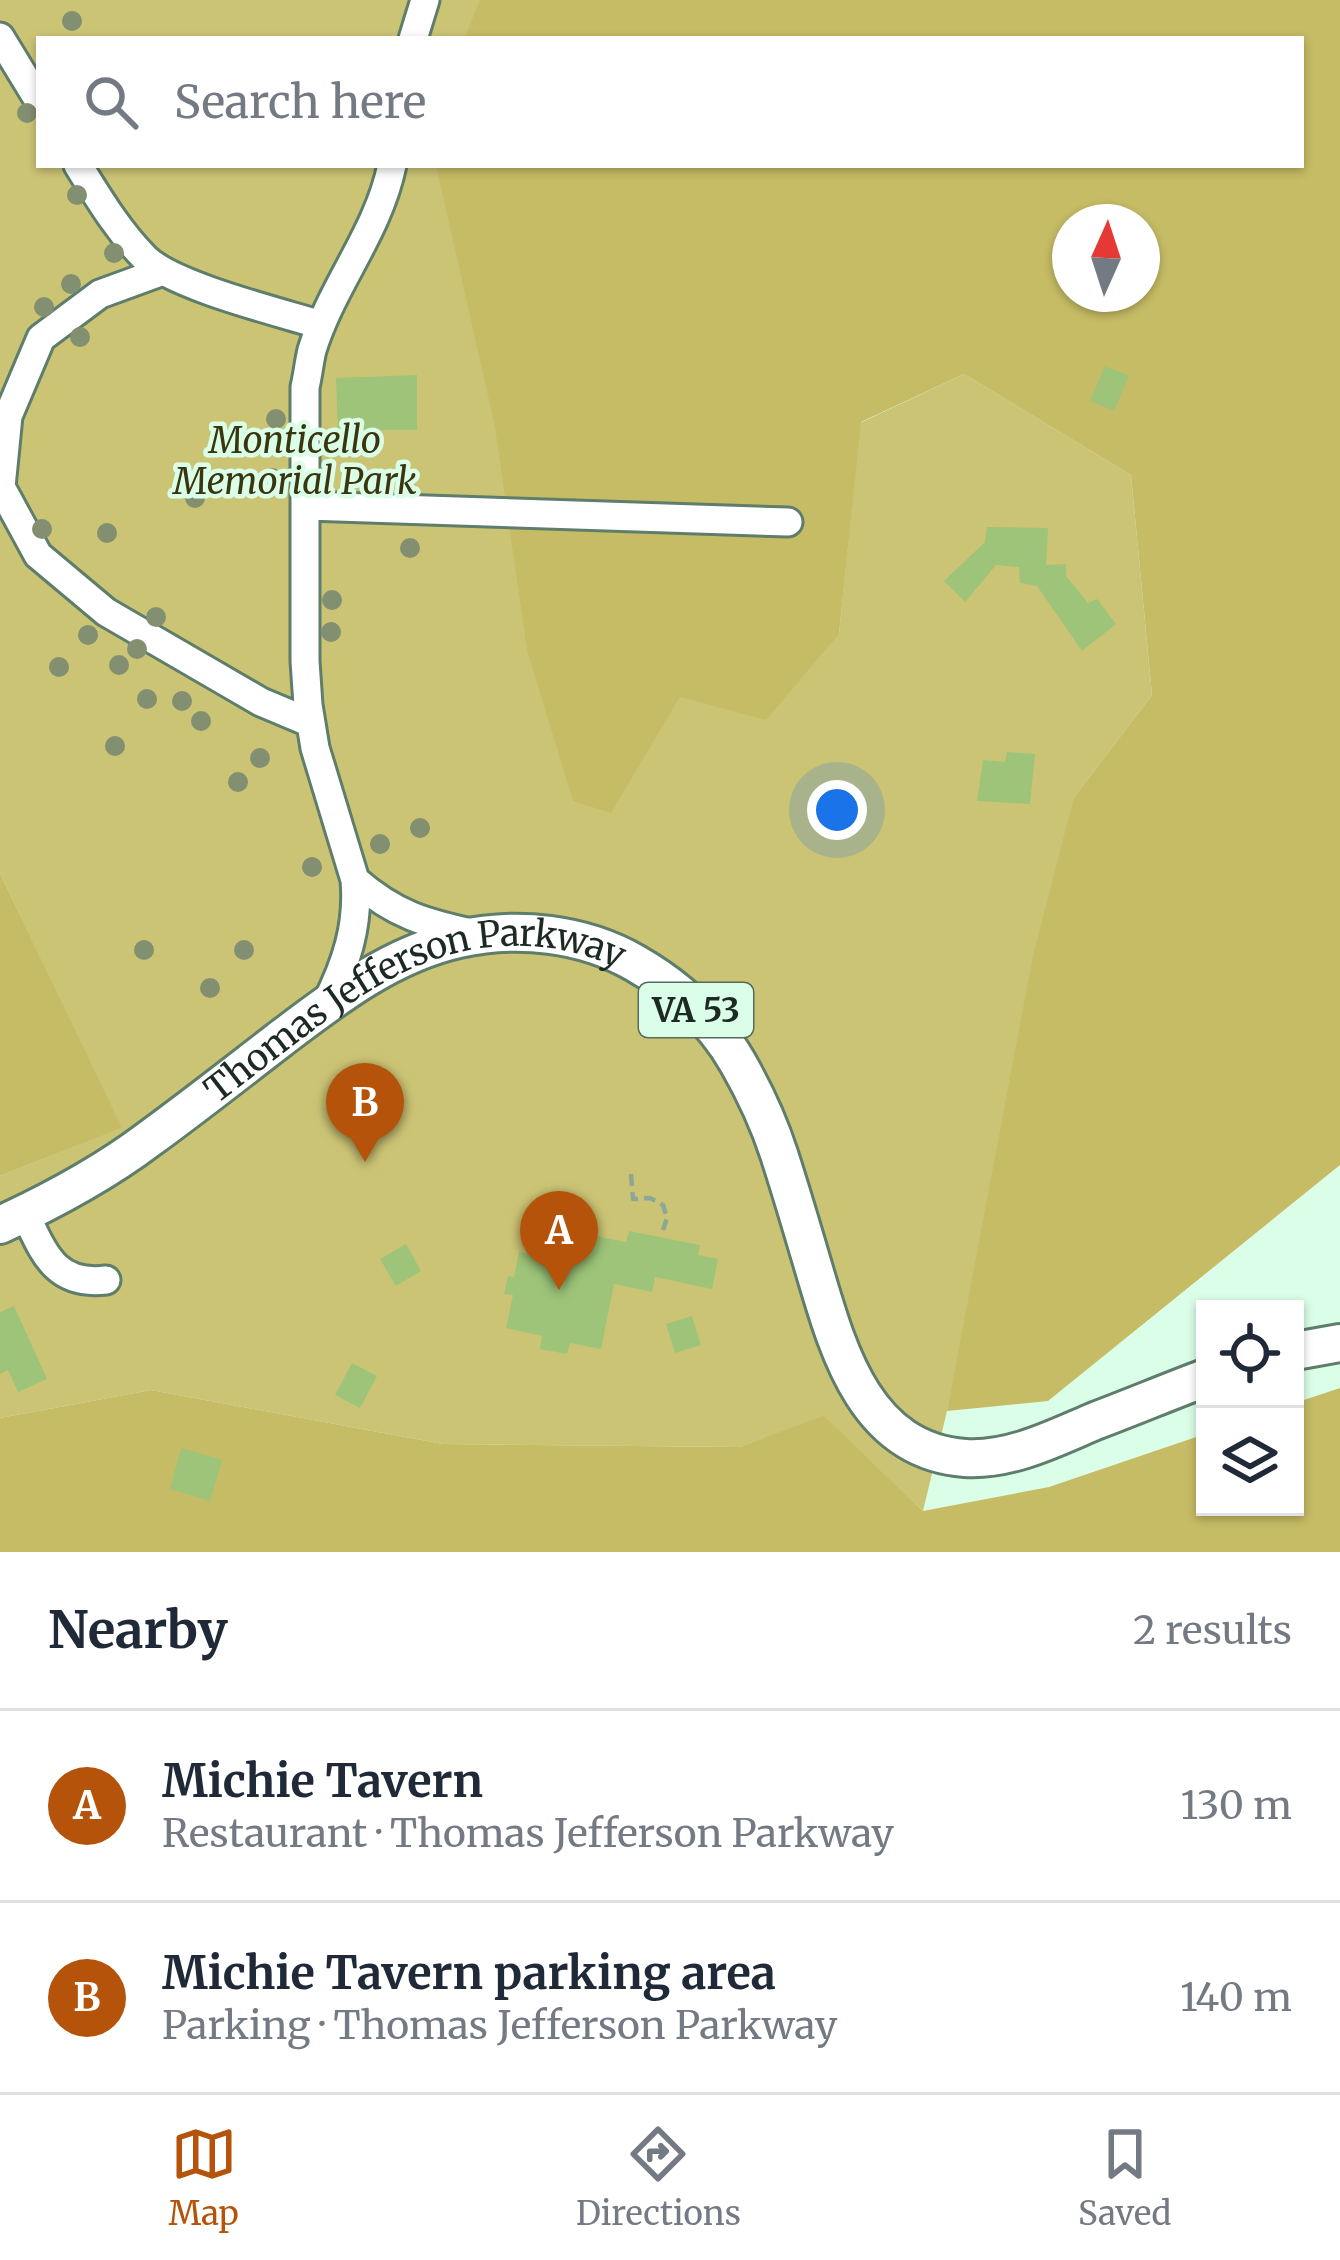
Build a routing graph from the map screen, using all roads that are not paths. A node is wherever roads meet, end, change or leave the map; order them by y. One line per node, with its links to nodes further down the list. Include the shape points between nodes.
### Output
1 (424, 0): 2 (lane)
2 (414, 36)
3 (0, 38): 4 (lane)
4 (36, 96)
5 (80, 168): 7 (lane, via 106,211)
6 (391, 168): 8 (lane, via 383,202)
7 (163, 271): 8 (lane); 11 (lane, via 100,294 40,338 8,416 1,487 38,555 106,612)
8 (321, 326): 9 (lane, via 305,387)
9 (307, 506): 10 (lane); 11 (lane)
10 (788, 521)
11 (311, 723): 12 (lane)
12 (355, 880): 13 (lane, via 403,914); 14 (lane, via 354,930)
13 (479, 935): 14 (main road, Thomas Jefferson Parkway / VA 53, via 416,952); 19 (main road, Thomas Jefferson Parkway / VA 53, via 560,936 620,954 712,1025 778,1148 837,1346 880,1418 902,1437 964,1458 1005,1454)
14 (326, 1004): 15 (main road, Thomas Jefferson Parkway / VA 53, via 145,1143)
15 (12, 1219): 16 (lane, via 58,1270)
16 (106, 1280)
17 (1340, 1343): 18 (main road)
18 (1304, 1349)
19 (1196, 1382)

